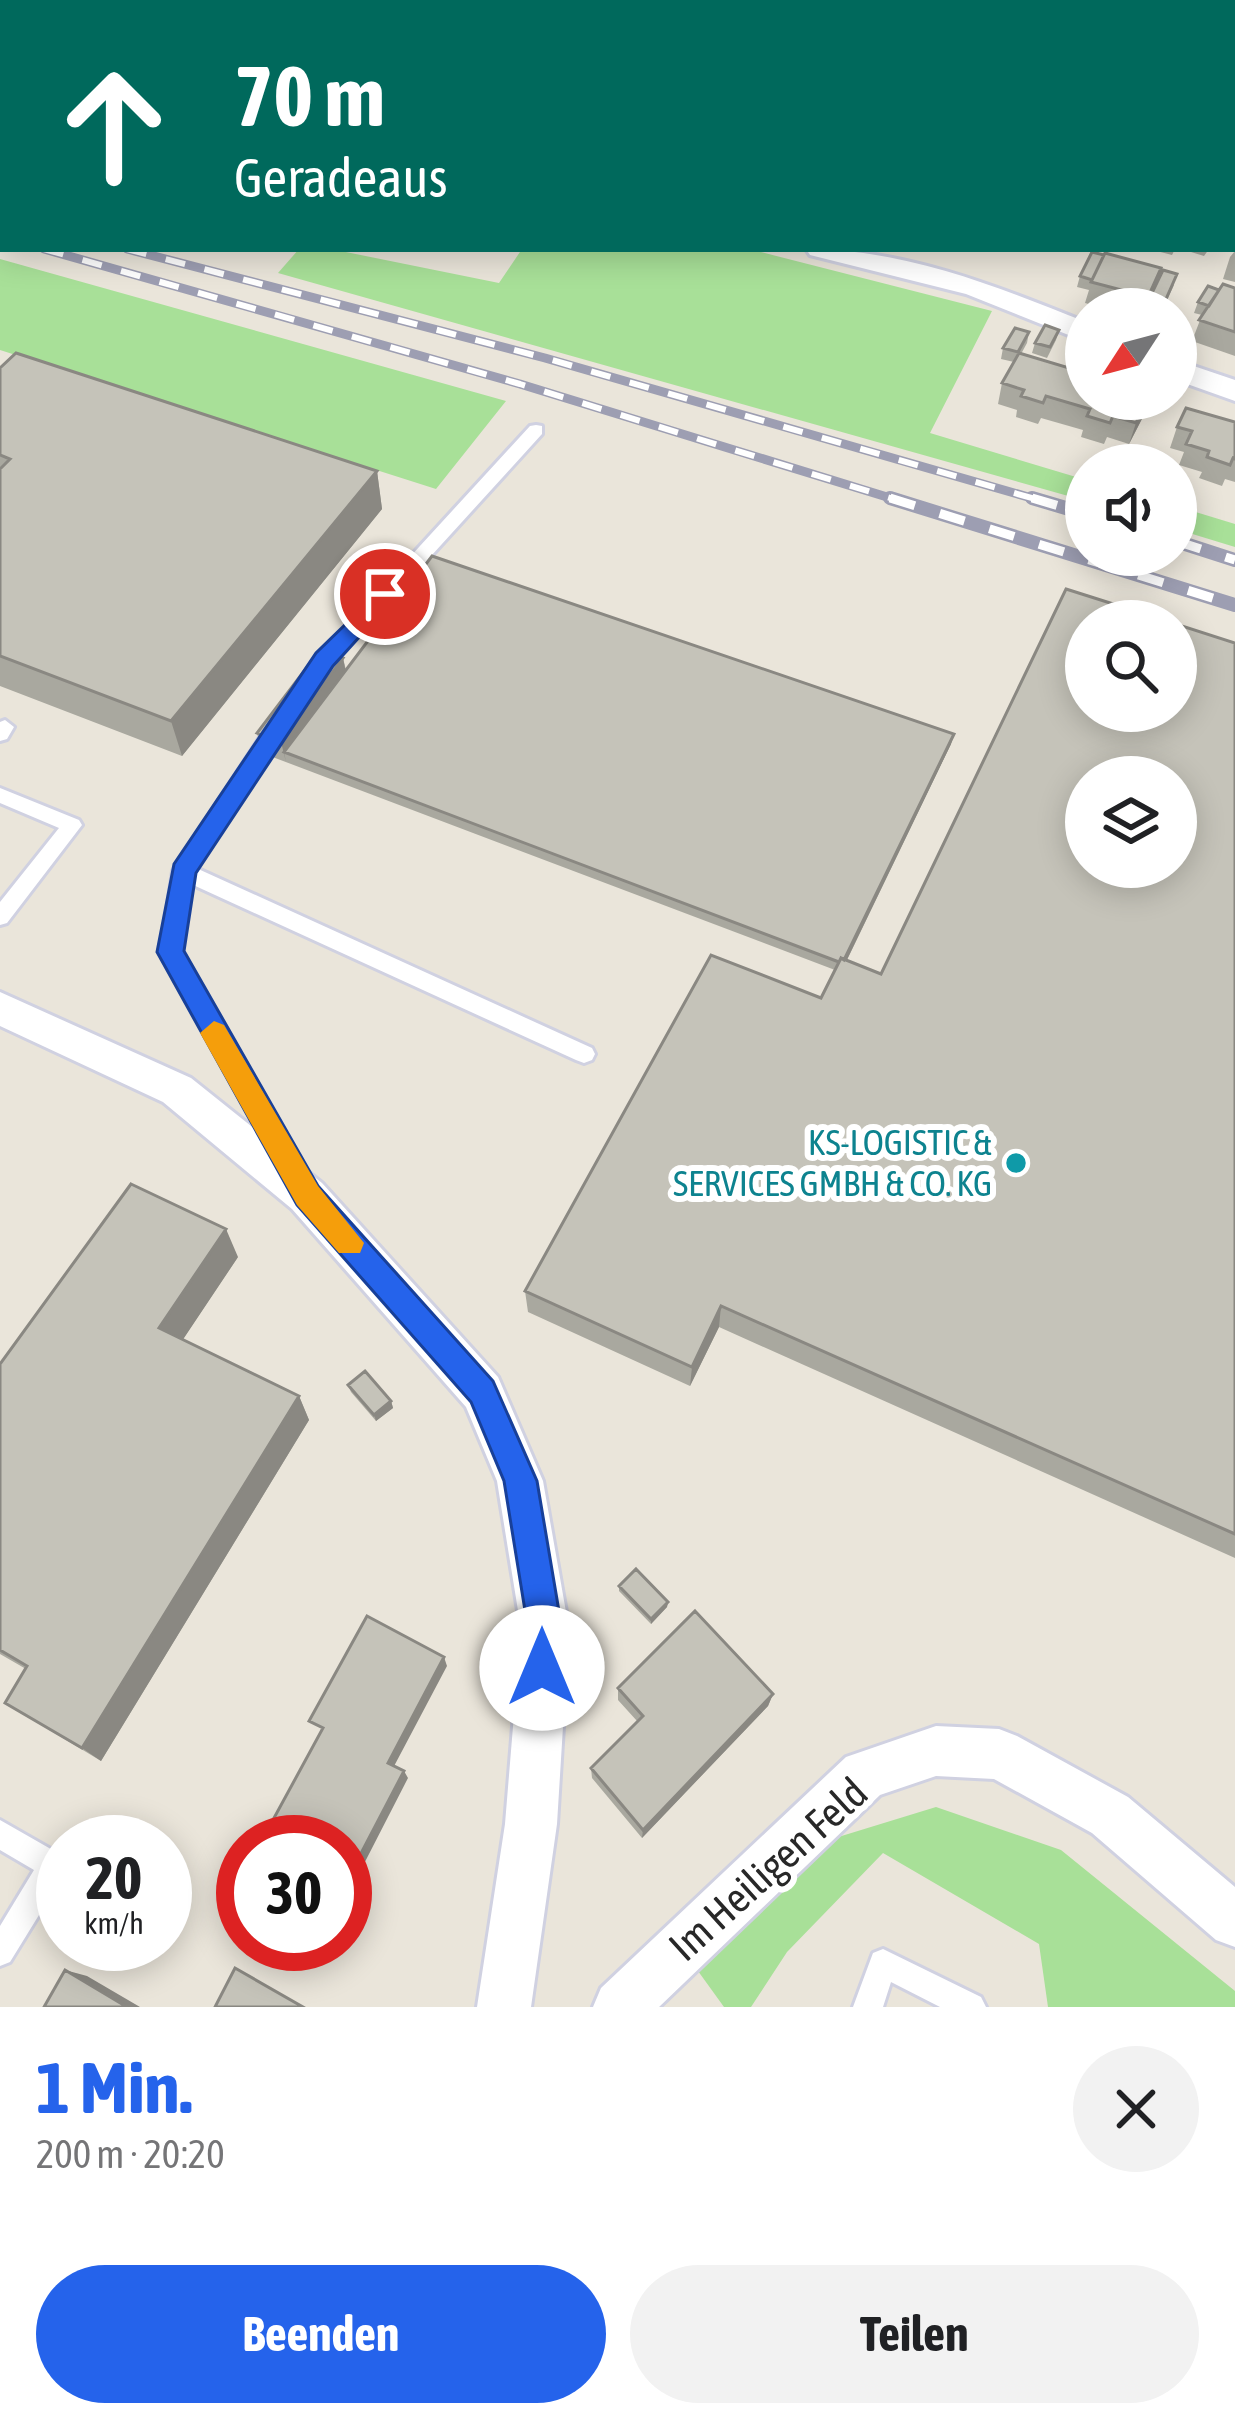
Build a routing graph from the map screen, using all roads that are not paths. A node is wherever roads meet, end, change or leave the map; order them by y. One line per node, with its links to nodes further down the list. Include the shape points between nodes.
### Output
1 (832, 252): 2 (street, via 976,288)
2 (1065, 324)
3 (1197, 377): 4 (street)
4 (1235, 391)
5 (536, 430): 6 (lane)
6 (299, 695)
7 (286, 713): 9 (lane)
8 (0, 795): 10 (lane, via 72,825)
9 (183, 871): 12 (lane); 13 (lane, via 170,952)
10 (0, 917)
11 (0, 1008): 13 (street, via 177,1090)
12 (584, 1054)
13 (307, 1196): 17 (street, via 482,1392 520,1481 545,1629 531,1824)
14 (0, 1834): 16 (lane, via 53,1866)
15 (1235, 1921): 18 (street, Im Heiligen Feld, via 1109,1815 999,1754 936,1751 864,1775)
16 (0, 1952)
17 (504, 2007)
18 (620, 2007)
19 (868, 2007): 20 (lane, via 883,1963)
20 (971, 2007)

